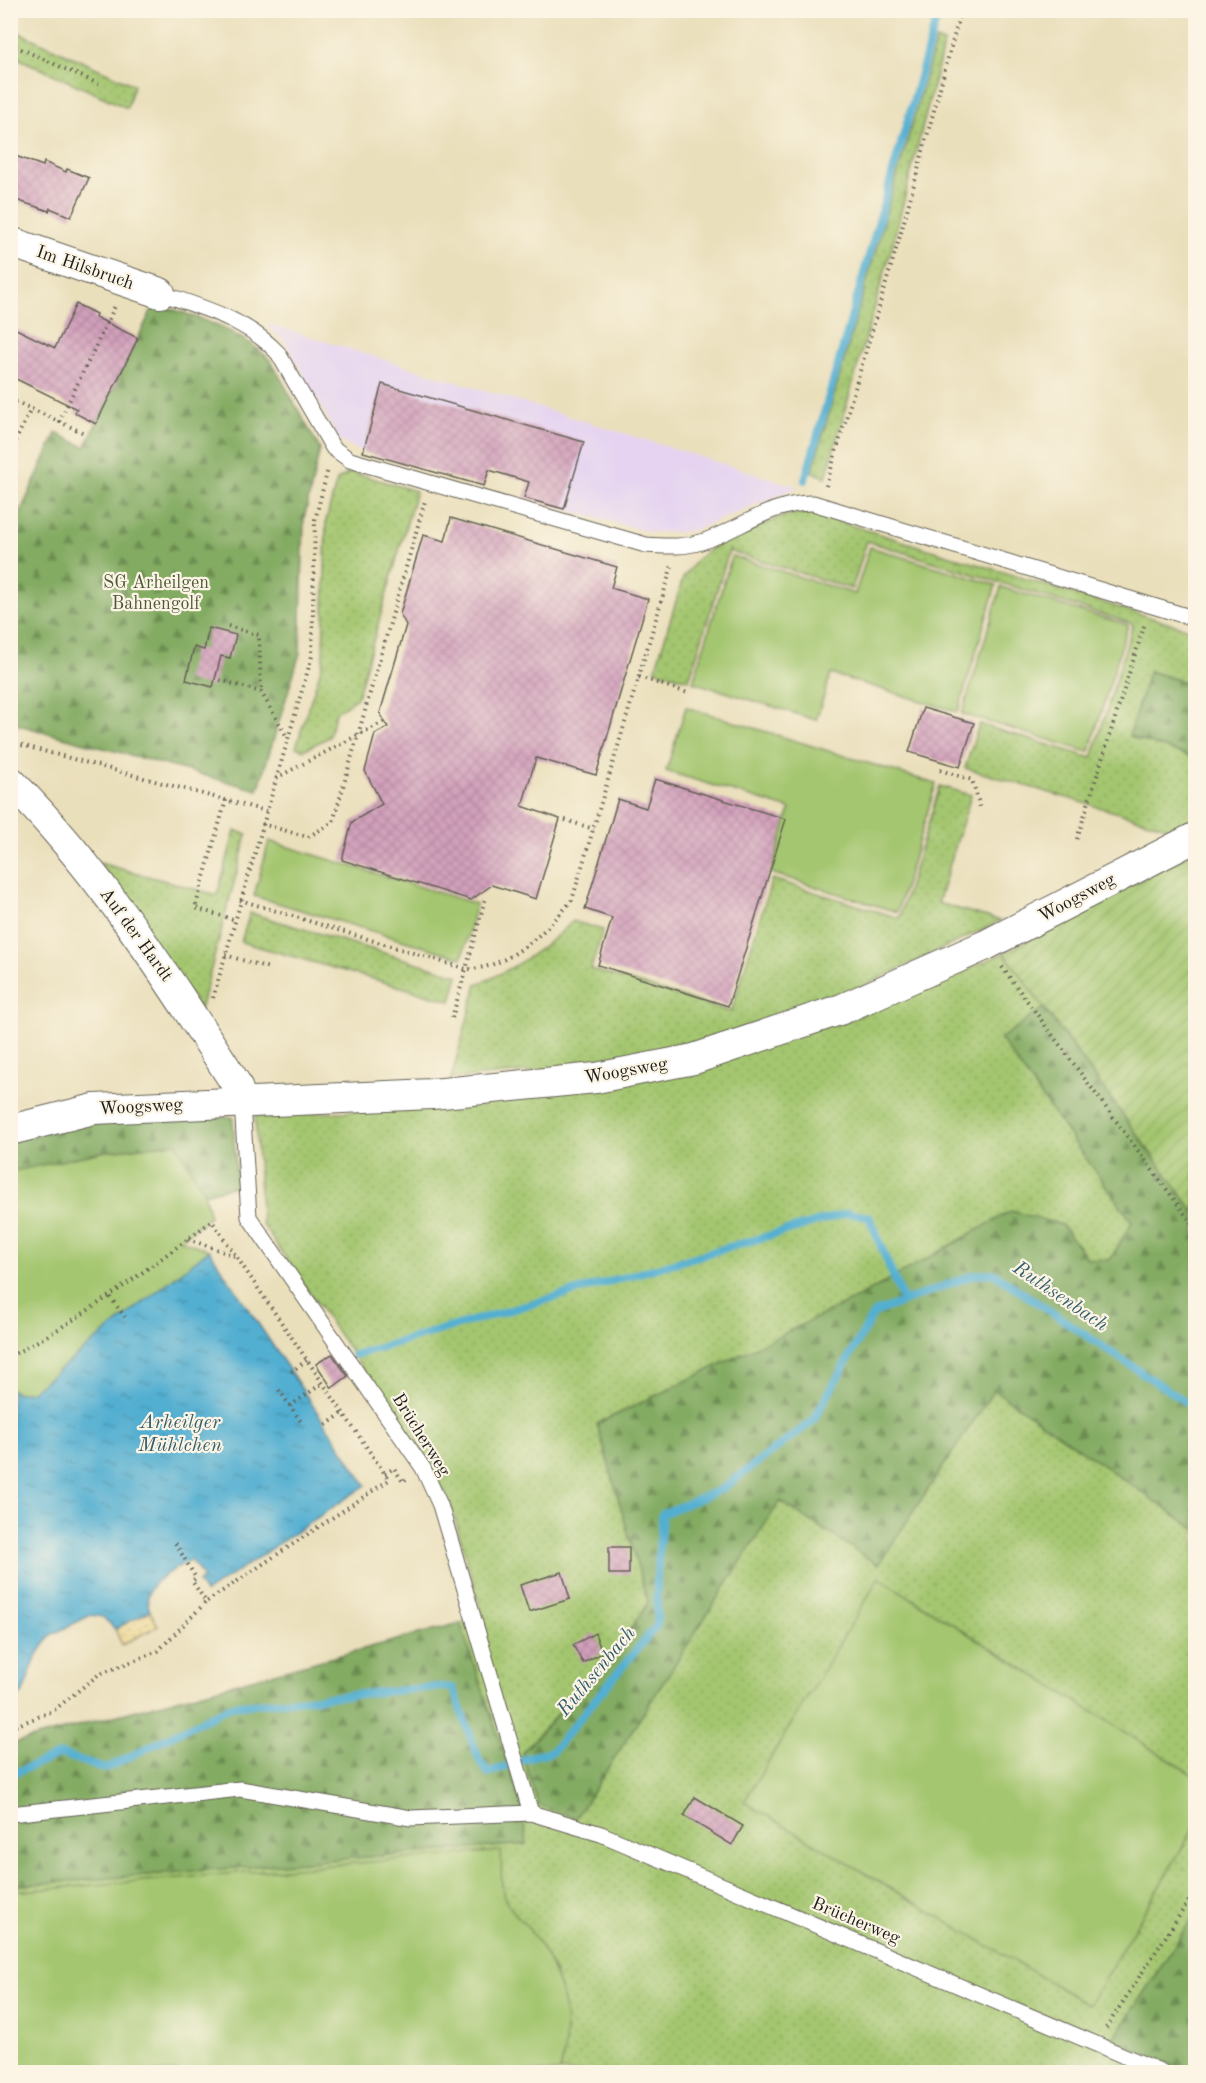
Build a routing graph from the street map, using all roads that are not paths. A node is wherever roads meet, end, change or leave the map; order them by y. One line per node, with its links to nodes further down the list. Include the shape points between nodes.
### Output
1 (10, 243): 2 (street, Im Hilsbruch)
2 (160, 293): 3 (lane, via 237,320 266,340 278,353 333,448 350,460 646,545 677,547 701,542 780,507 797,503 820,505)
3 (1196, 619)
4 (10, 782): 6 (street, Auf der Hardt, via 91,873 155,957 236,1084)
5 (1196, 837): 6 (street, Woogsweg, via 986,945 842,1009 694,1059 596,1078 443,1093)
6 (242, 1102): 7 (street, Woogsweg, via 94,1109); 8 (lane, Brücherweg, via 249,1218 423,1468 440,1505)
7 (10, 1130)
8 (531, 1813): 9 (lane, Brücherweg, via 411,1818 240,1789); 10 (lane, Brücherweg, via 601,1834)
9 (10, 1814)
10 (1162, 2073)

